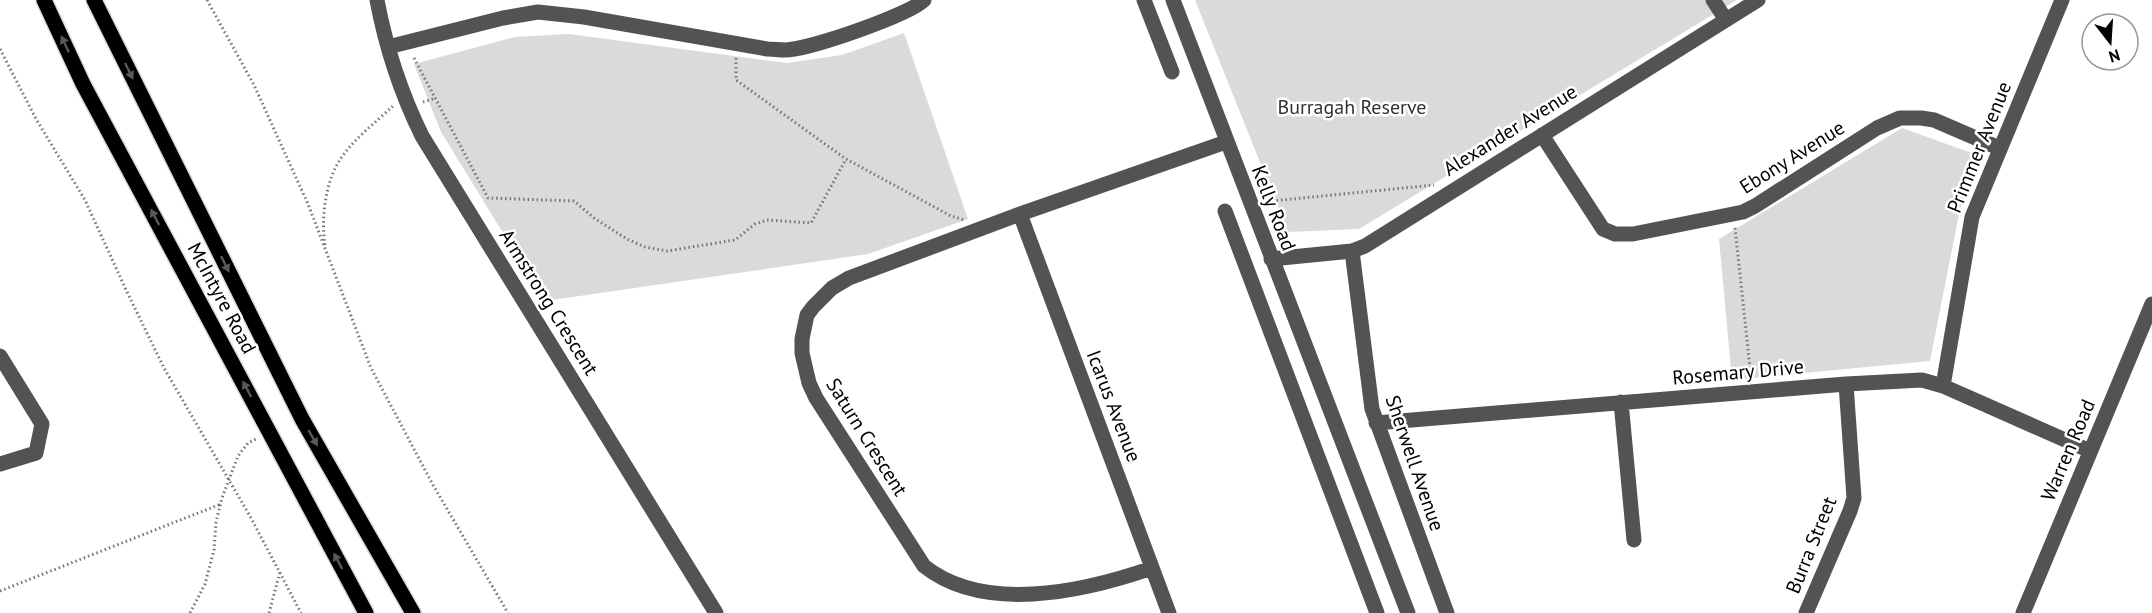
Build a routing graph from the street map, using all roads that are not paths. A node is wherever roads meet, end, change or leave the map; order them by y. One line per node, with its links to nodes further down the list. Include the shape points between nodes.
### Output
1 (44, 0): 33 (main road, McIntyre Road, one-way to 1, via 83,84)
2 (94, 0): 34 (main road, McIntyre Road, one-way to 34, via 302,419)
3 (377, 0): 11 (street, Armstrong Crescent)
4 (924, 0): 11 (street, via 853,31 786,50 538,12)
5 (1144, 0): 12 (street)
6 (1173, 0): 14 (street, Kelly Road)
7 (1713, 0): 10 (street)
8 (1758, 0): 10 (street, Alexander Avenue)
9 (2062, 0): 15 (street, Primmer Avenue)
10 (1725, 20): 13 (street, Alexander Avenue)
11 (388, 47): 35 (street, Armstrong Crescent, via 404,96 435,158)
12 (1172, 72)
13 (1542, 135): 15 (street, Ebony Avenue, via 1603,229 1615,234 1734,214 1755,206 1877,128 1900,118 1934,120); 18 (street, Alexander Avenue)
14 (1226, 142): 17 (street, Saturn Crescent); 19 (street, Kelly Road)
15 (1999, 148): 24 (street, Primmer Avenue, via 1968,233)
16 (1225, 211): 28 (street)
17 (1020, 214): 32 (street, Icarus Avenue); 32 (street, Saturn Crescent, via 849,278 821,297 807,315 802,339 803,364 816,398 924,567 951,592 989,606 1028,608)
18 (1352, 251): 19 (street, Alexander Avenue); 26 (street, Sherwell Avenue)
19 (1271, 259): 27 (street, Kelly Road)
20 (2152, 304): 21 (street, Warren Road)
21 (2146, 334): 29 (street, Warren Road)
22 (0, 356): 30 (street, via 42,424 36,453)
23 (1846, 384): 24 (street, Rosemary Drive, via 1922,380); 25 (street, Rosemary Drive); 40 (street, Burra Street, via 1854,498)
24 (1944, 386): 29 (street, Rosemary Drive)
25 (1621, 402): 26 (street, Rosemary Drive); 31 (street)
26 (1376, 423): 39 (street, Sherwell Avenue)
27 (1338, 430): 28 (street); 38 (street, Kelly Road)
28 (1311, 440): 37 (street)
29 (2090, 451): 41 (street, Warren Road)
30 (0, 464)
31 (1634, 540)
32 (1152, 567): 36 (street, Icarus Avenue)
33 (366, 613)
34 (412, 613)
35 (716, 613)
36 (1169, 613)
37 (1377, 613)
38 (1408, 613)
39 (1447, 613)
40 (1806, 613)
41 (2023, 613)

